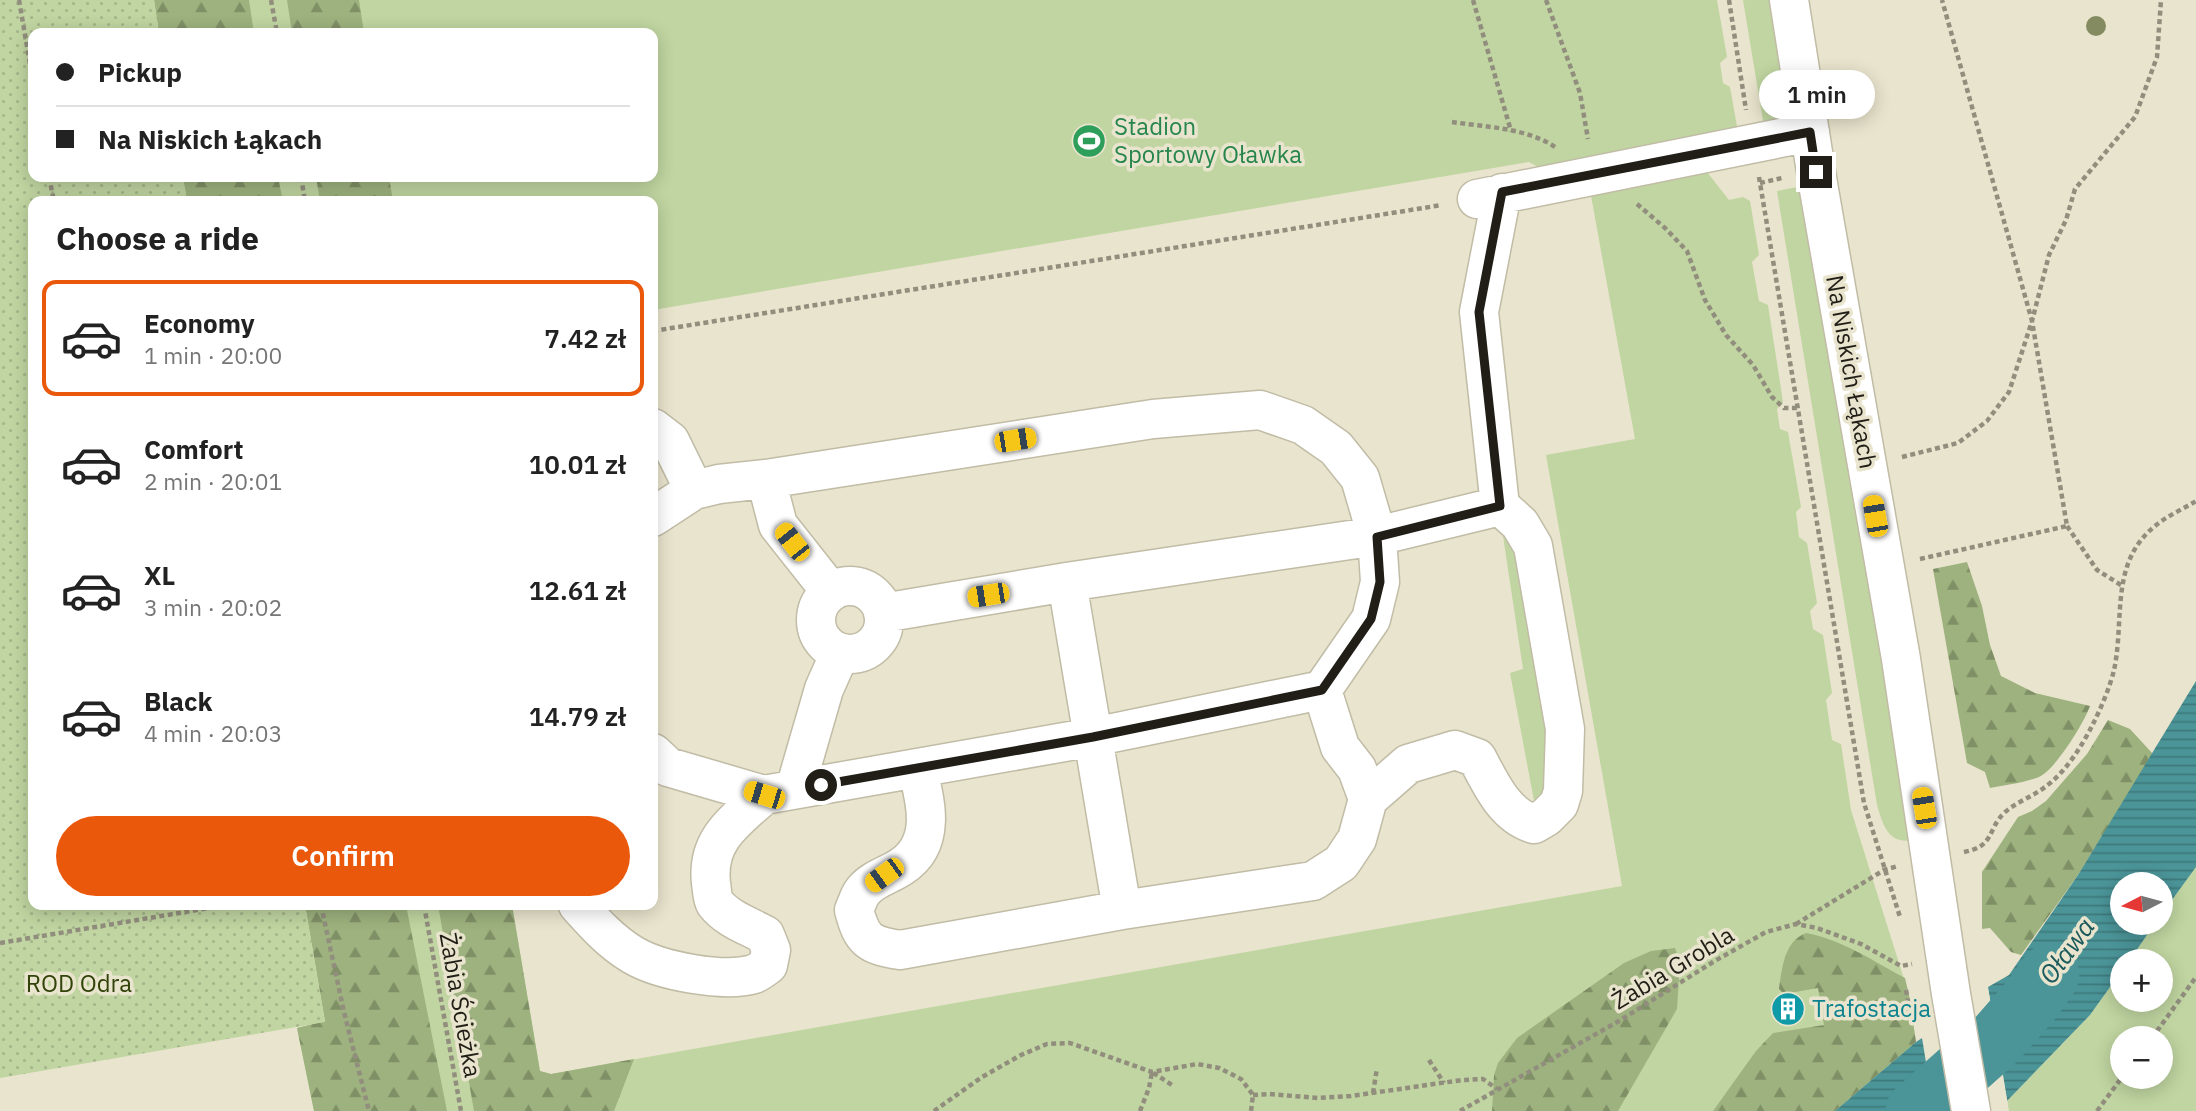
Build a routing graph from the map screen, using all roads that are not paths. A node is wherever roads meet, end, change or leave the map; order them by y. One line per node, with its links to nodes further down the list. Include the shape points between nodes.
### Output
1 (1788, 0): 2 (street, Na Niskich Łąkach)
2 (1810, 132): 6 (street, via 1490,196 1479,312); 21 (street, Na Niskich Łąkach, via 1905,686)
3 (658, 432): 5 (street, via 680,457)
4 (766, 479): 5 (street); 8 (street, via 1153,419 1260,410 1303,425 1336,448 1360,478); 10 (street, via 779,525)
5 (694, 490): 7 (street)
6 (1500, 506): 8 (street); 18 (street, via 1520,524 1533,545 1565,729 1559,804 1534,824 1521,820 1498,796 1477,758 1455,750 1408,764)
7 (658, 514)
8 (1377, 537): 9 (street); 13 (street, via 1380,582 1371,619)
9 (1067, 582): 11 (street); 14 (street)
10 (831, 592): 11 (street, via 859,587 879,602); 12 (street, via 818,610 818,631 824,642)
11 (883, 613): 12 (street, via 883,628 871,648)
12 (840, 653): 17 (street)
13 (1322, 690): 14 (street); 18 (street, via 1340,747 1357,769)
14 (1093, 737): 16 (street); 20 (street)
15 (658, 758): 17 (street, via 668,767)
16 (917, 768): 17 (street); 20 (street, via 927,828 919,851 863,890 854,910 860,932 873,942 900,950)
17 (779, 792): 19 (street, via 724,830 711,856 714,902 728,916 765,935 771,950 768,965 755,973 728,977 661,967 625,949)
18 (1368, 799): 20 (street, via 1357,839 1342,863 1313,881)
19 (582, 910)
20 (1122, 910)
21 (1971, 1111)

